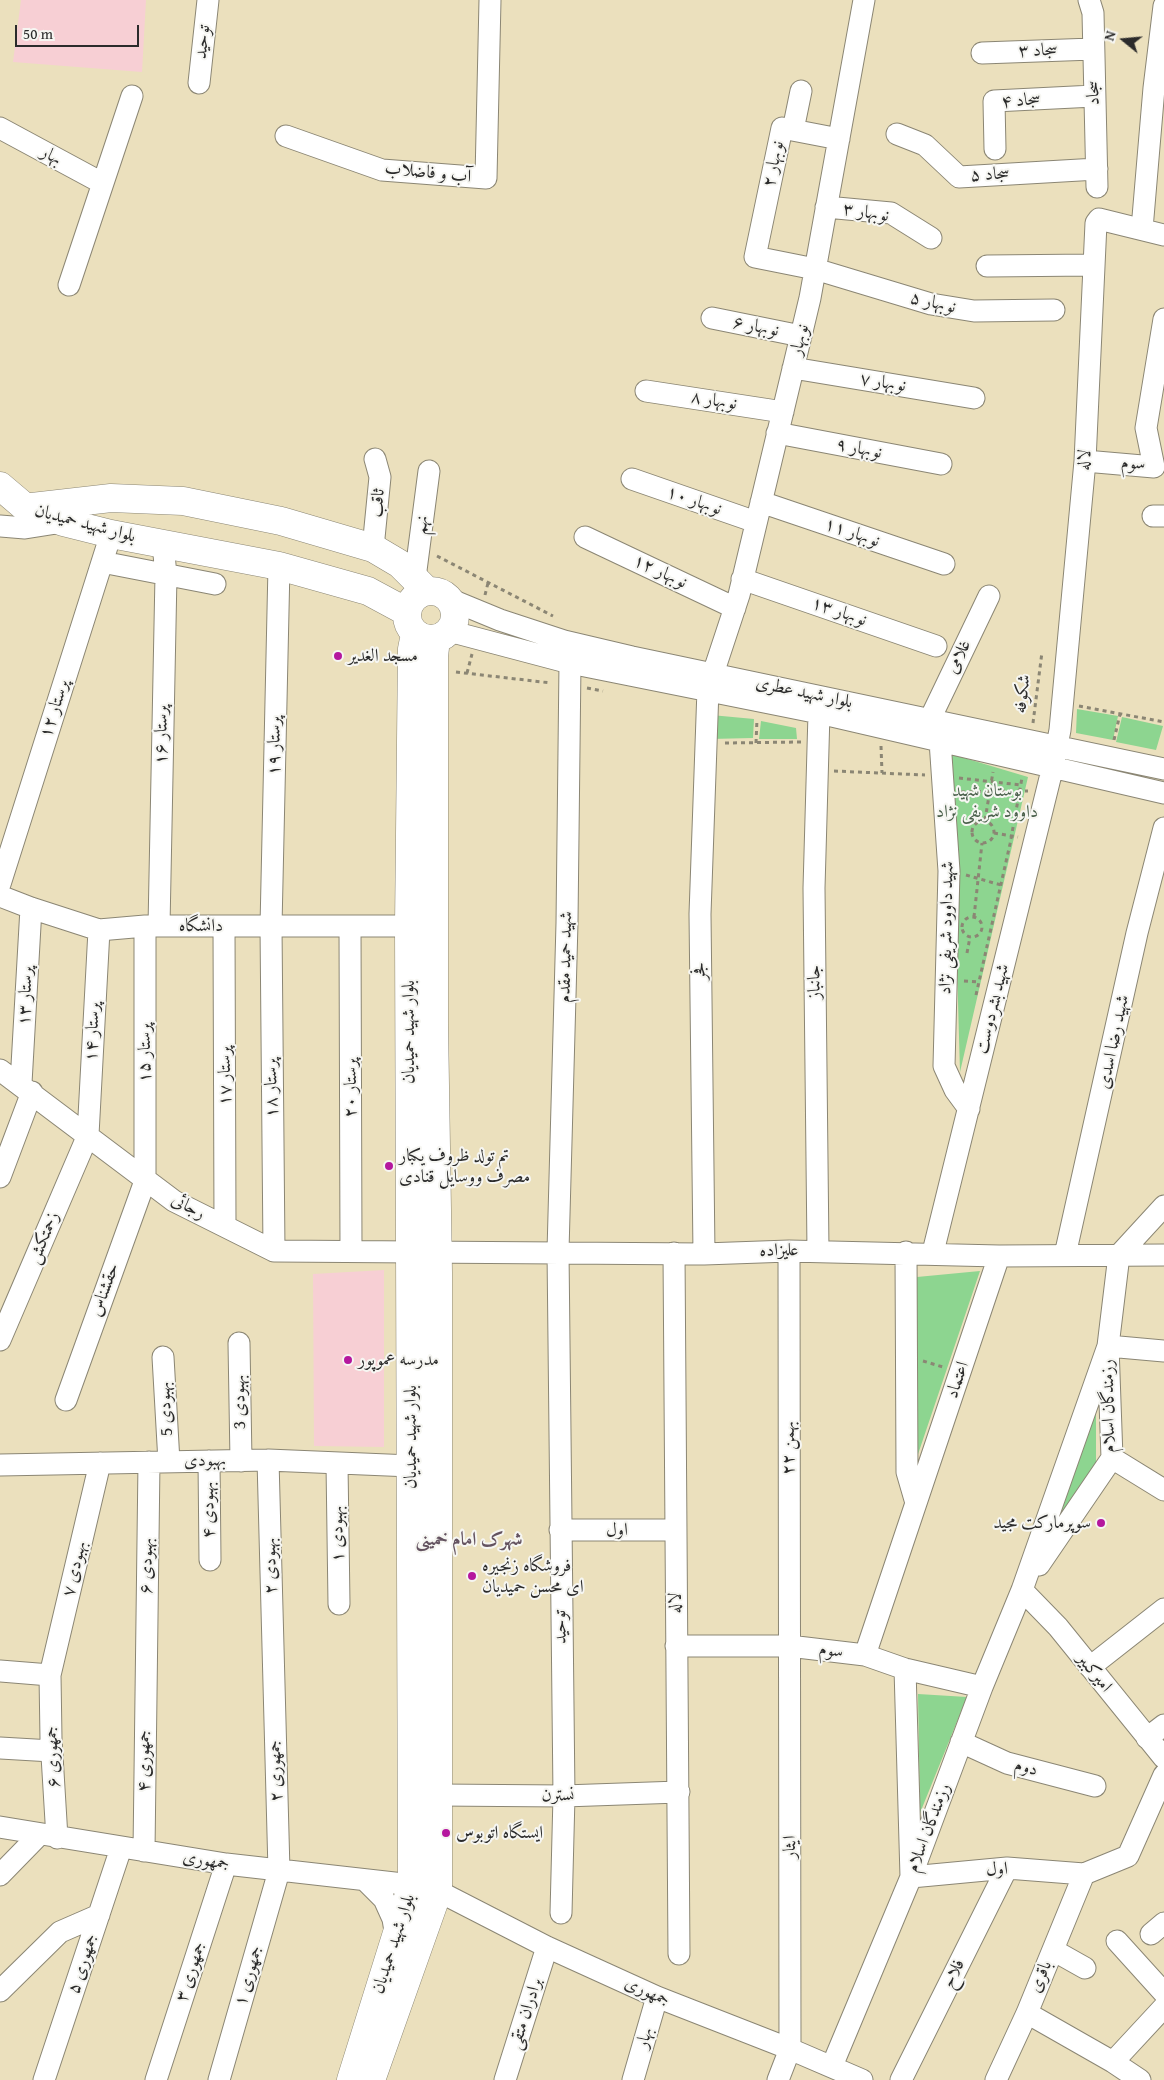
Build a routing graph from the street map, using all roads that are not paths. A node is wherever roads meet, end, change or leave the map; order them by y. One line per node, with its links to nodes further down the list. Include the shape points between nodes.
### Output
1 (208, 0): 8 (street, توحید)
2 (490, 0): 15 (street, آب و فاضلاب, via 486,178 382,170)
3 (864, 0): 16 (street, نوبهار)
4 (1089, 0): 6 (street, سجاد)
5 (1164, 6): 20 (street, via 1154,88)
6 (1093, 48): 7 (street, سجاد ۳); 11 (street, سجاد)
7 (982, 53)
8 (199, 83)
9 (801, 91): 13 (street)
10 (132, 96): 19 (street)
11 (1094, 96): 17 (street, سجاد ۴, via 994,101); 18 (street, سجاد)
12 (0, 128): 19 (street, بهار)
13 (793, 130): 16 (street, نوبهار ۲); 25 (street, نوبهار ۲, via 782,128)
14 (897, 134): 18 (street, سجاد ۵, via 924,145 959,176)
15 (286, 136)
16 (839, 138): 21 (street, نوبهار)
17 (995, 149)
18 (1097, 178)
19 (102, 183): 29 (street)
20 (1156, 190): 22 (street)
21 (826, 207): 24 (street, نوبهار ۳, via 891,213); 28 (street, نوبهار)
22 (1142, 229): 23 (street); 26 (street, لاله, via 1097,220)
23 (1164, 235)
24 (930, 238)
25 (755, 257): 28 (street, نوبهار ۵)
26 (1092, 265): 27 (street); 41 (street, لاله)
27 (987, 266)
28 (815, 269): 30 (street, نوبهار ۵, via 931,304 974,312); 33 (street, نوبهار)
29 (69, 285)
30 (1054, 310)
31 (712, 318): 33 (street, نوبهار ۶)
32 (1164, 319): 38 (street, سوم)
33 (801, 336): 34 (street, نوبهار)
34 (793, 368): 36 (street, نوبهار ۷); 37 (street, نوبهار)
35 (646, 391): 37 (street, نوبهار ۸)
36 (974, 398)
37 (783, 412): 39 (street, نوبهار)
38 (1155, 427): 41 (street, سوم, via 1154,467)
39 (777, 433): 42 (street, نوبهار ۹); 46 (street, نوبهار)
40 (375, 459): 54 (street, ثاقب, via 380,477)
41 (1085, 462): 71 (street, لاله, via 1064,703)
42 (942, 464)
43 (429, 471): 61 (street, نهم)
44 (632, 479): 49 (street, نوبهار ۱۰)
45 (0, 486): 47 (main road)
46 (761, 502): 49 (street, نوبهار); 56 (street, نوبهار ۱۱)
47 (26, 508): 48 (main road, بلوار شهید حمیدیان); 54 (main road, بلوار شهید حمیدیان, via 111,498 183,501 281,521)
48 (63, 522): 50 (street, via 25,528); 51 (main road, بلوار شهید حمیدیان)
49 (756, 522): 59 (street, نوبهار)
50 (0, 526)
51 (111, 534): 53 (main road, بلوار شهید حمیدیان); 55 (street, پرستار ۱۲)
52 (586, 536): 63 (street, نوبهار ۱۲)
53 (163, 544): 57 (main road, بلوار شهید حمیدیان); 58 (street, پرستار ۱۶)
54 (373, 548): 61 (main road, بلوار شهید حمیدیان, via 400,564)
55 (102, 562): 58 (street); 75 (street, پرستار ۱۲)
56 (944, 564)
57 (279, 566): 64 (main road, بلوار شهید حمیدیان, via 368,591); 80 (street, پرستار ۱۹)
58 (166, 575): 60 (street); 78 (street, پرستار ۱۶)
59 (742, 578): 63 (street, نوبهار); 65 (street, نوبهار ۱۳)
60 (215, 584)
61 (430, 589): 64 (main road, via 413,599); 64 (main road, via 454,618); 67 (street, بلوار شهید عطری, via 500,620)
62 (989, 596): 69 (street, غلامی)
63 (735, 608): 67 (street, نوبهار)
64 (427, 629): 66 (street, بلوار شهید عطری); 82 (main road, بلوار شهید حمیدیان, via 412,648); 84 (main road, بلوار شهید حمیدیان, via 434,656)
65 (936, 646)
66 (570, 663): 67 (street, بلوار شهید عطری); 98 (street, شهید حمید مقدم, via 568,923)
67 (710, 681): 68 (street, بلوار شهید عطری); 69 (street, بلوار شهید عطری); 103 (street, فجر, via 700,914)
68 (819, 713): 70 (street, بلوار شهید عطری); 99 (street, جانباز, via 814,888)
69 (930, 718): 71 (street, بلوار شهید عطری, via 1029,729)
70 (940, 740): 71 (street, بلوار شهید عطری, via 994,753); 87 (street, شهید داوود شریفی نژاد, via 949,871 944,1066 955,1090)
71 (1057, 748): 72 (street, بلوار شهید عطری); 73 (street, بلوار شهید عطری); 87 (street, شهید بشردوست)
72 (1164, 768)
73 (1164, 793)
74 (1164, 828): 104 (street, شهید رضا اسدی, via 1137,933)
75 (0, 884)
76 (0, 896): 77 (street, دانشگاه)
77 (31, 908): 83 (street, دانشگاه); 86 (street, پرستار ۱۳)
78 (152, 926): 79 (street, دانشگاه); 83 (street, دانشگاه); 90 (street, پرستار ۱۵)
79 (224, 926): 80 (street, دانشگاه); 92 (street, پرستار ۱۷)
80 (271, 926): 81 (street, دانشگاه); 94 (street, پرستار ۱۸)
81 (350, 926): 82 (street, دانشگاه); 95 (street, پرستار ۲۰)
82 (409, 926): 84 (main road, بلوار شهید حمیدیان)
83 (99, 930): 88 (street, پرستار ۱۴)
84 (422, 1025): 96 (main road, بلوار شهید حمیدیان); 97 (main road, بلوار شهید حمیدیان)
85 (0, 1070): 86 (street, رجائی)
86 (26, 1088): 88 (street, رجائی); 89 (street, پرستار ۱۳)
87 (969, 1109): 101 (street, شهید بشردوست)
88 (88, 1135): 90 (street, رجائی); 108 (street, زحمتکش)
89 (0, 1177)
90 (145, 1181): 92 (street, رجائی, via 174,1201); 113 (street, حقشناس)
91 (1164, 1206): 105 (street)
92 (225, 1226): 94 (street, رجائی)
93 (789, 1250): 99 (street, علیزاده); 103 (street, علیزاده); 133 (street, ۲۲ بهمن)
94 (274, 1251): 95 (street, رجائی)
95 (352, 1251): 96 (street, رجائی)
96 (412, 1251): 97 (street, رجائی); 122 (main road, بلوار شهید حمیدیان)
97 (438, 1251): 98 (street, علیزاده); 123 (main road, بلوار شهید حمیدیان)
98 (558, 1251): 102 (street, علیزاده); 126 (street, توحید)
99 (818, 1251): 100 (street, علیزاده)
100 (906, 1252): 101 (street, علیزاده); 125 (street, via 907,1472)
101 (933, 1252): 107 (street, علیزاده)
102 (674, 1253): 103 (street, علیزاده); 127 (street, لاله)
103 (704, 1254)
104 (1066, 1255): 105 (street, علیزاده); 107 (street, علیزاده)
105 (1119, 1255): 106 (street, علیزاده); 110 (street, رزمندگان اسلام)
106 (1164, 1255)
107 (1000, 1256): 125 (street, اعتماد)
108 (0, 1340)
109 (239, 1343): 117 (street, بهبودی 3)
110 (1108, 1346): 111 (street); 114 (street, رزمندگان اسلام); 129 (street, رزمندگان اسلام)
111 (1164, 1351)
112 (163, 1357): 118 (street, بهبودی 5)
113 (66, 1400)
114 (1112, 1458): 124 (street); 129 (street, رزمندگان اسلام)
115 (268, 1460): 117 (street, بهبودی); 120 (street, بهبودی); 139 (street, بهبودی ۲)
116 (209, 1461): 117 (street, بهبودی); 118 (street, بهبودی); 128 (street, بهبودی ۴)
117 (241, 1461)
118 (158, 1462): 119 (street, بهبودی); 137 (street, بهبودی ۶)
119 (100, 1463): 121 (street, بهبودی); 140 (street, بهبودی ۷)
120 (337, 1464): 122 (street, بهبودی); 130 (street, بهبودی ۱)
121 (0, 1465)
122 (411, 1466): 123 (main road); 142 (main road, بلوار شهید حمیدیان)
123 (438, 1466): 141 (main road, بلوار شهید حمیدیان)
124 (1164, 1490)
125 (916, 1503): 134 (street, اعتماد)
126 (560, 1530): 127 (street, اول); 154 (street, توحید)
127 (675, 1530): 132 (street, لاله)
128 (210, 1560)
129 (1022, 1590): 135 (street, امیرکبیر); 143 (street, رزمندگان اسلام)
130 (339, 1604)
131 (1164, 1609): 135 (street)
132 (676, 1646): 133 (street, سوم); 152 (street, لاله)
133 (789, 1646): 134 (street, سوم); 180 (street, ایثار)
134 (865, 1656): 136 (street, سوم)
135 (1090, 1667): 145 (street, امیرکبیر)
136 (905, 1669): 143 (street, سوم); 164 (street)
137 (145, 1670): 158 (street, جمهوری ۴)
138 (0, 1671): 140 (street)
139 (274, 1672): 161 (street, جمهوری ۲)
140 (50, 1675): 148 (street, جمهوری ۶)
141 (437, 1680): 142 (main road); 153 (main road, بلوار شهید حمیدیان)
142 (410, 1682): 166 (main road, بلوار شهید حمیدیان)
143 (982, 1686): 146 (street, رزمندگان اسلام)
144 (1164, 1725): 145 (street)
145 (1147, 1738): 149 (street, امیرکبیر)
146 (961, 1742): 151 (street, دوم, via 1007,1763); 164 (street, رزمندگان اسلام)
147 (0, 1748): 148 (street)
148 (52, 1751): 156 (street, جمهوری ۶)
149 (1164, 1758)
150 (1164, 1775): 162 (street, via 1128,1856)
151 (1094, 1786)
152 (679, 1792): 154 (street, نسترن); 173 (street, لاله)
153 (438, 1795): 154 (street, نسترن); 166 (main road, بلوار شهید حمیدیان)
154 (564, 1796): 167 (street, توحید)
155 (0, 1827): 156 (street, جمهوری)
156 (48, 1836): 157 (street, جمهوری); 163 (street)
157 (121, 1848): 158 (street, جمهوری); 168 (street, جمهوری ۵)
158 (144, 1851): 159 (street, جمهوری)
159 (226, 1864): 161 (street, جمهوری); 184 (street, جمهوری ۳)
160 (1007, 1868): 162 (street, اول); 164 (street, اول); 191 (street, فلاح)
161 (279, 1871): 165 (street, جمهوری); 185 (street, جمهوری ۱)
162 (1084, 1874): 172 (street, باقری)
163 (0, 1875)
164 (911, 1877): 182 (street, رزمندگان اسلام)
165 (366, 1881): 166 (street, جمهوری); 169 (street, via 384,1899 393,1918)
166 (425, 1888): 169 (main road, بلوار شهید حمیدیان); 171 (street, جمهوری); 187 (main road, بلوار شهید حمیدیان)
167 (561, 1913)
168 (99, 1915): 175 (street, via 60,1932); 183 (street, جمهوری ۵)
169 (396, 1938): 186 (main road, بلوار شهید حمیدیان)
170 (1117, 1941): 176 (street)
171 (547, 1947): 177 (street, جمهوری); 188 (street, برادران متقی)
172 (1053, 1950): 174 (street); 179 (street, باقری)
173 (679, 1954)
174 (1085, 1968)
175 (0, 1991)
176 (1164, 1993)
177 (657, 1997): 180 (street, جمهوری); 189 (street, بهار)
178 (1164, 2007): 181 (street)
179 (1027, 2013): 181 (street); 192 (street, باقری)
180 (790, 2048): 182 (street, جمهوری); 190 (street)
181 (1113, 2062): 193 (street)
182 (848, 2075)
183 (44, 2080)
184 (156, 2080)
185 (219, 2080)
186 (350, 2080)
187 (371, 2080)
188 (505, 2080)
189 (633, 2080)
190 (778, 2080)
191 (901, 2080)
192 (996, 2080)
193 (1140, 2080)

